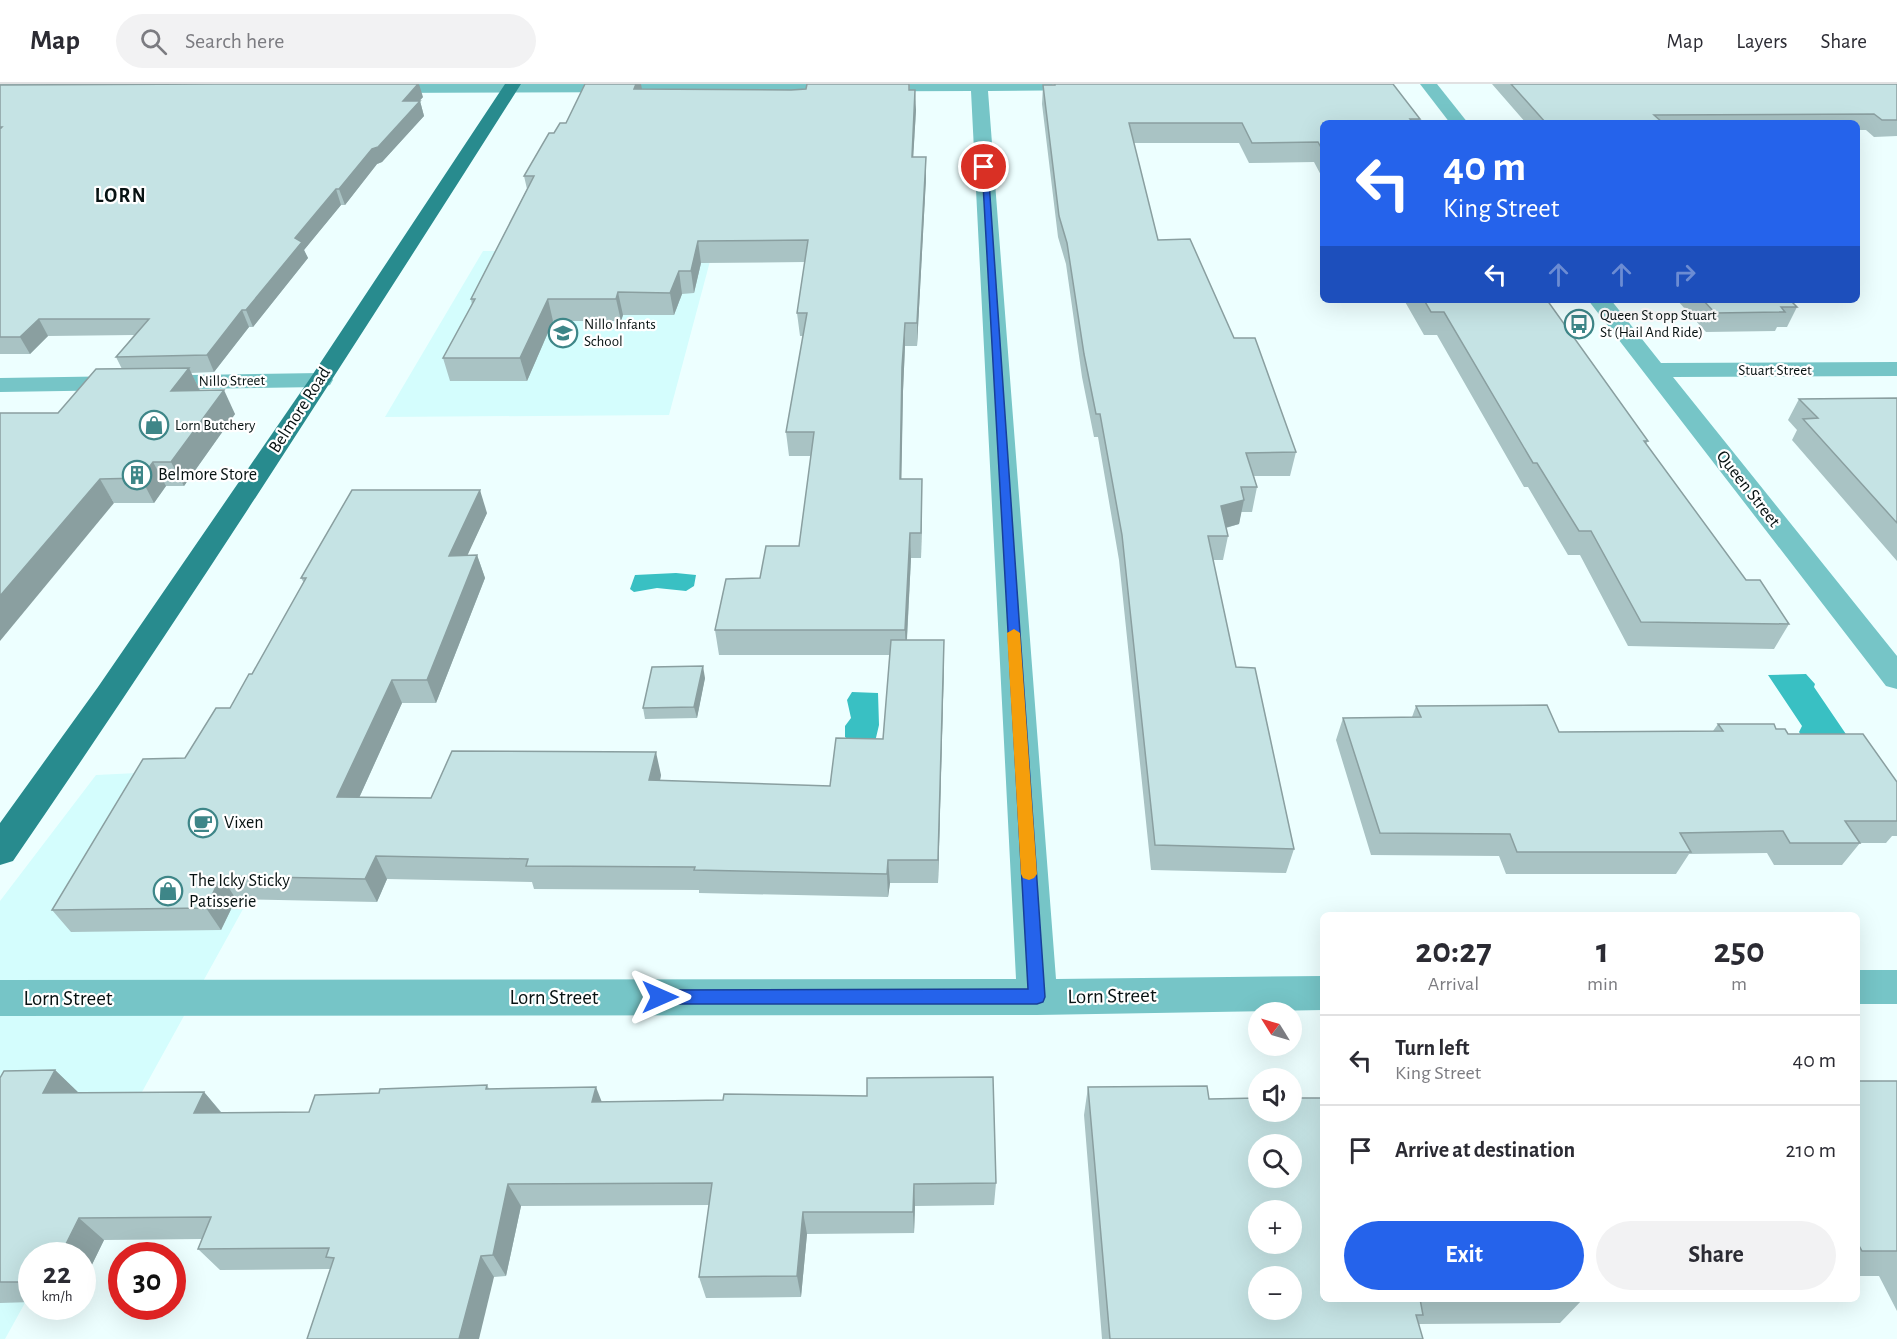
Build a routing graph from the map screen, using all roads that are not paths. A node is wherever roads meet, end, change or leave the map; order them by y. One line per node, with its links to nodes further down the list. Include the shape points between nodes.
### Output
1 (1428, 84): 6 (street)
2 (979, 85): 3 (street); 4 (street); 17 (street)
3 (1119, 85)
4 (512, 86): 5 (street); 10 (main road, Belmore Road)
5 (360, 89)
6 (1457, 120)
7 (1601, 303): 9 (street, Queen Street)
8 (1897, 369): 9 (street, Stuart Street)
9 (1654, 370): 12 (street, Queen Street)
10 (321, 380): 11 (street, Nillo Street); 13 (main road, Belmore Road, via 110,695)
11 (0, 385)
12 (1897, 678)
13 (0, 851)
14 (1860, 987): 15 (street)
15 (1897, 987)
16 (1320, 993): 17 (street, Lorn Street)
17 (1037, 997): 18 (street, Lorn Street)
18 (0, 998)

